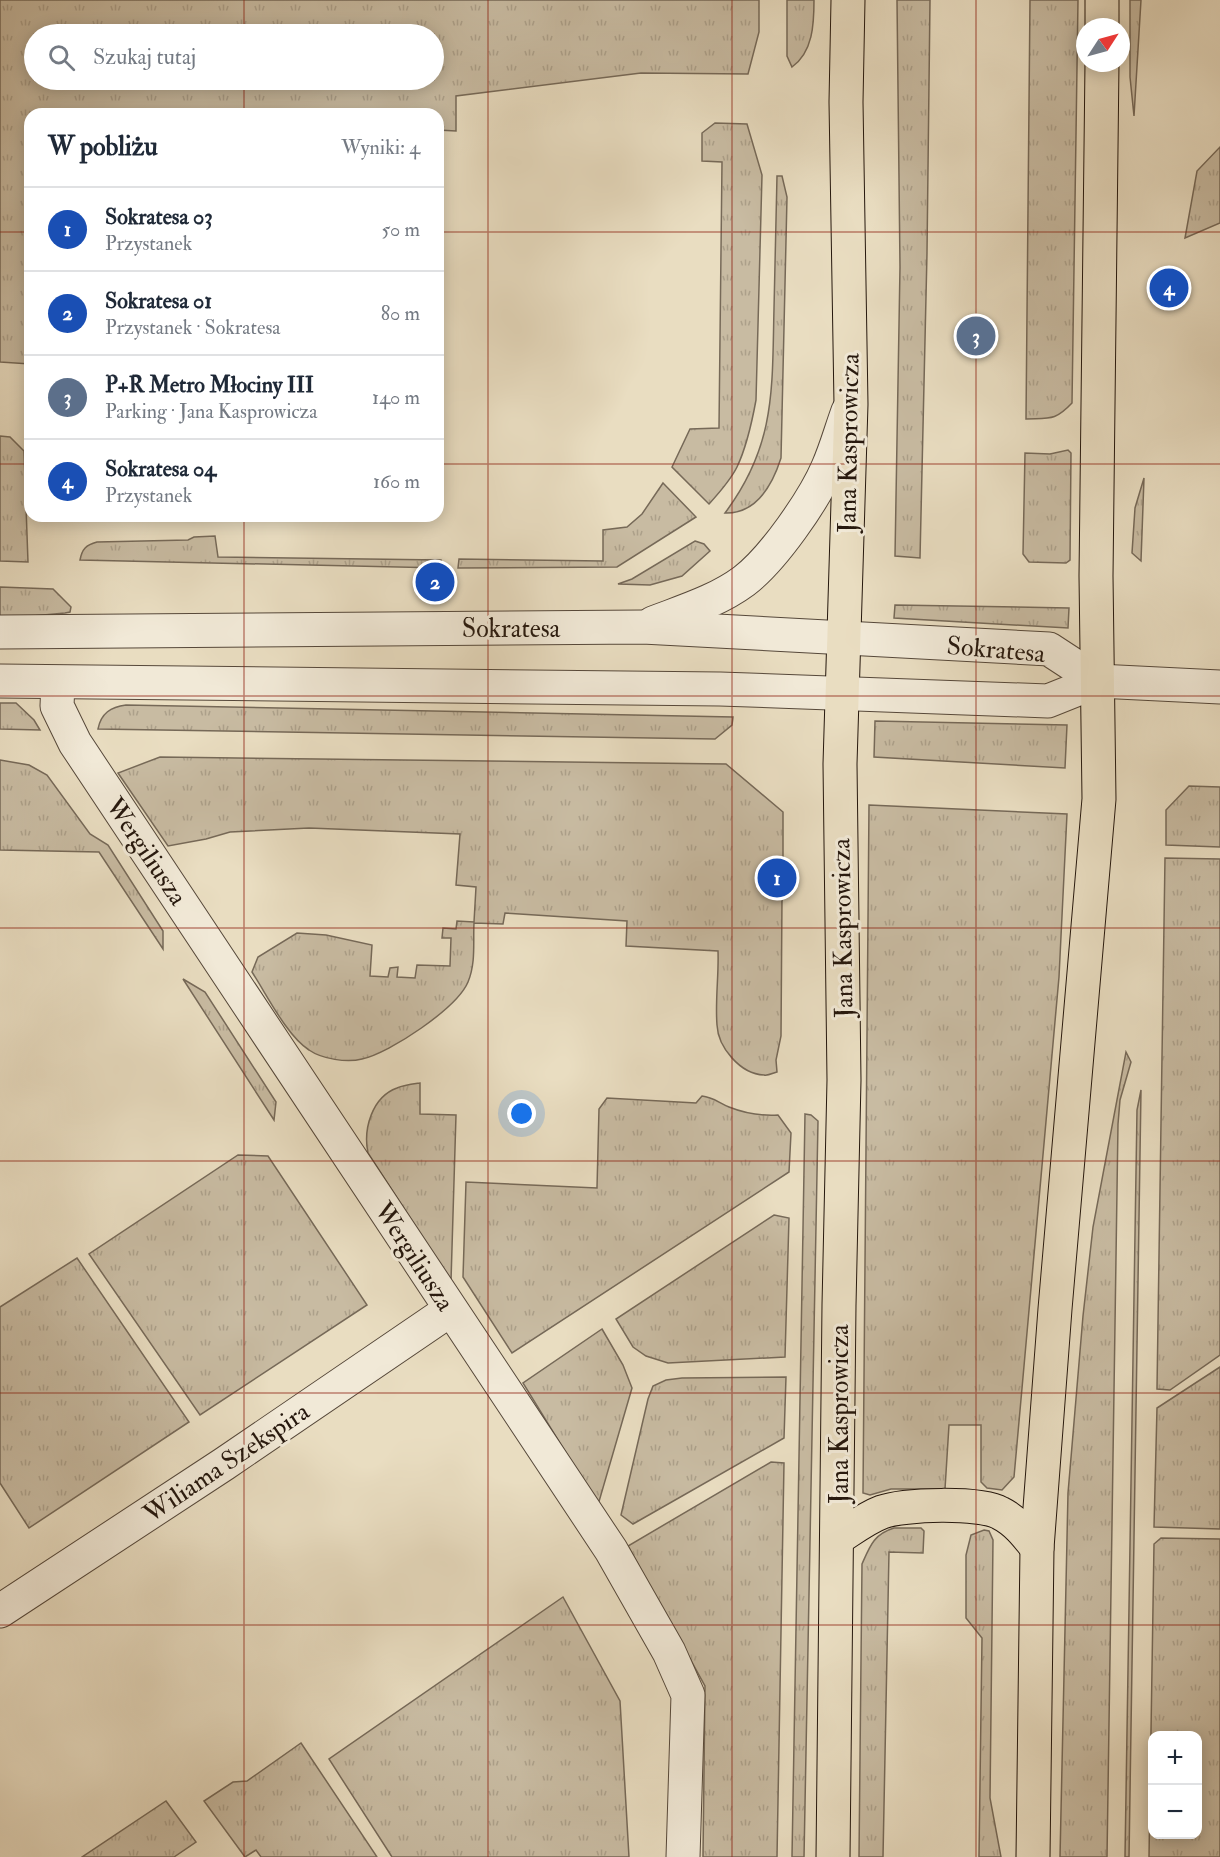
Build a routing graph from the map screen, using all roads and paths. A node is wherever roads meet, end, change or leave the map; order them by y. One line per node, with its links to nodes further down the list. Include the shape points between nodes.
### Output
1 (848, 0): 5 (main road, Jana Kasprowicza)
2 (1102, 0): 3 (main road)
3 (1102, 18)
4 (1101, 72): 10 (main road, via 1095,576)
5 (851, 404): 6 (street, via 827,469 799,518 765,561 726,593); 8 (main road, Jana Kasprowicza)
6 (643, 627): 7 (street, Sokratesa); 8 (street, Sokratesa)
7 (0, 632)
8 (844, 639): 10 (street, Sokratesa, via 1049,649); 13 (main road, Jana Kasprowicza)
9 (0, 681): 11 (street, Sokratesa)
10 (1098, 681): 12 (street); 13 (street, Sokratesa, via 1048,701); 16 (main road, via 1099,800)
11 (58, 682): 13 (street, Sokratesa); 14 (street, Wergiliusza, via 57,706 75,743)
12 (1220, 687)
13 (842, 693): 15 (main road, Jana Kasprowicza, via 844,1080)
14 (450, 1310): 17 (street, Wiliama Szekspira); 18 (street, Wergiliusza, via 611,1550 669,1652 688,1695)
15 (838, 1538): 16 (main road, via 881,1512 909,1505 985,1507 1015,1523); 19 (main road, Jana Kasprowicza)
16 (1037, 1548): 20 (main road)
17 (0, 1611)
18 (683, 1857)
19 (833, 1857)
20 (1033, 1857)

